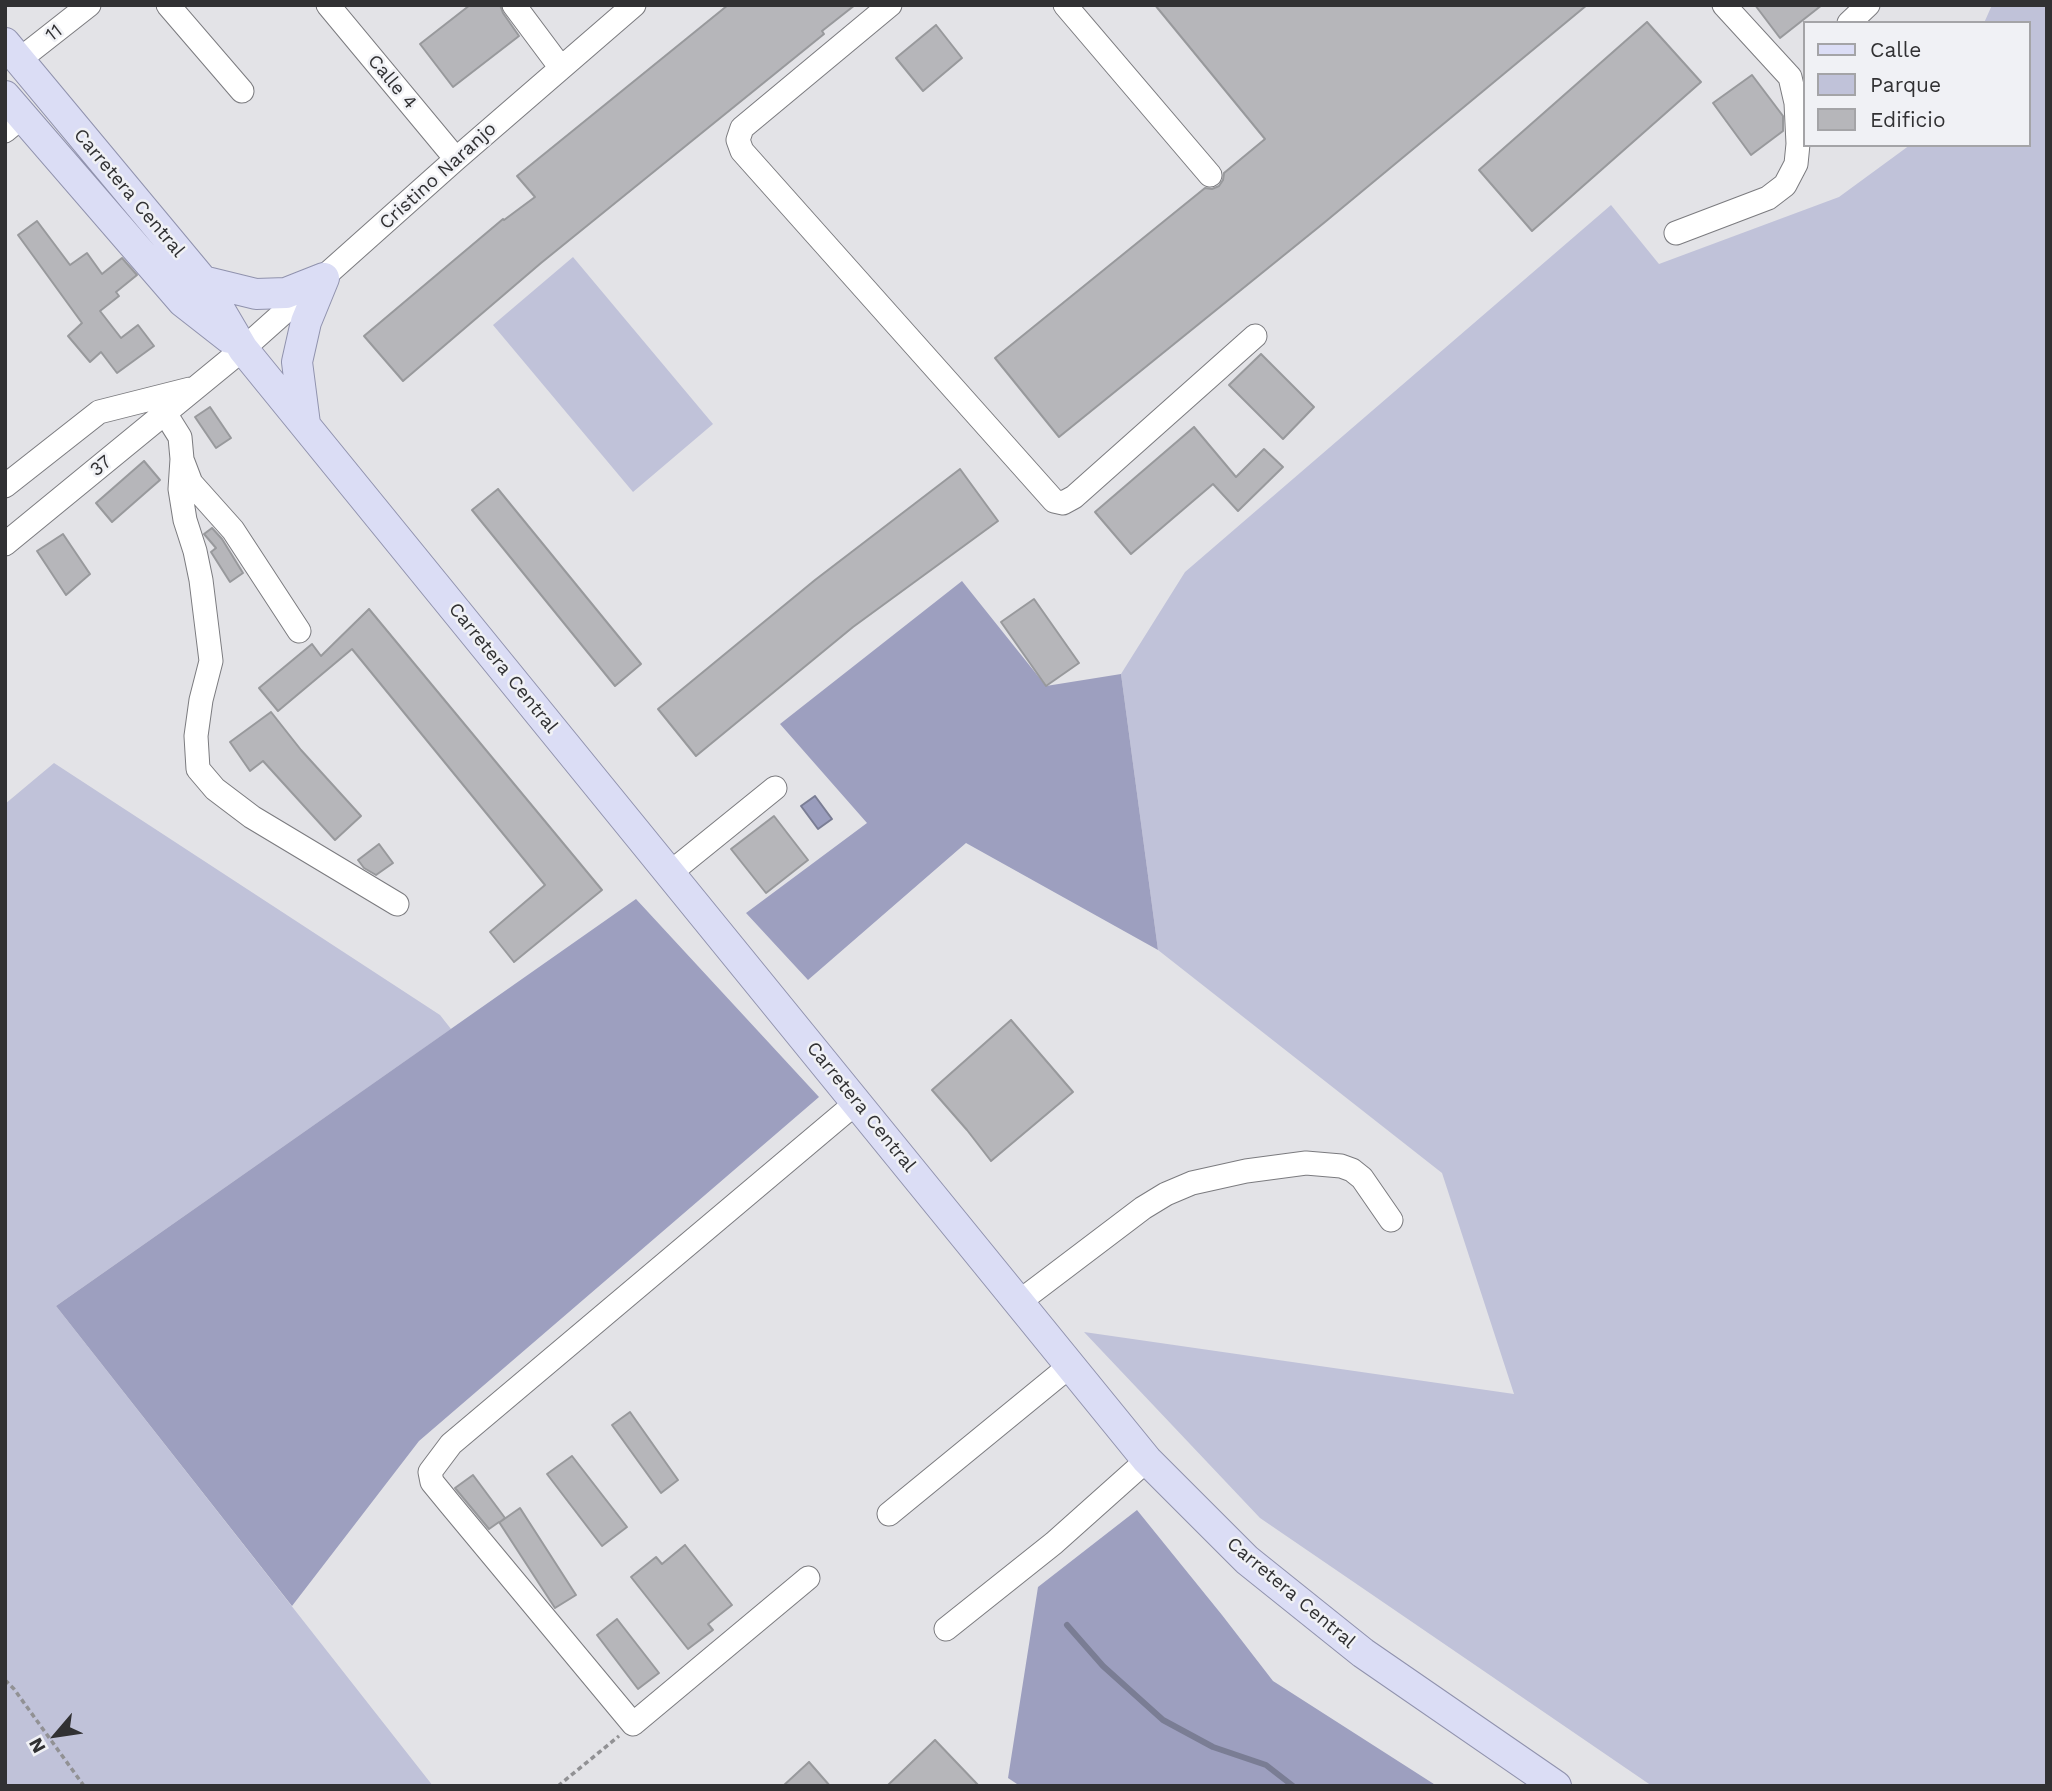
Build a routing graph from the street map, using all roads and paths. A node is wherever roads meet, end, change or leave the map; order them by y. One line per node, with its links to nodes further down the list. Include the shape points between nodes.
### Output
1 (89, 5): 11 (street, 11)
2 (168, 5): 14 (street)
3 (328, 5): 17 (street, Calle 4)
4 (514, 5): 12 (street)
5 (634, 5): 12 (street, Cristino Naranjo)
6 (890, 5): 22 (street, via 742,128 738,140 742,151 1055,501 1063,503 1073,497)
7 (1065, 5): 18 (street)
8 (1724, 5): 13 (street)
9 (1868, 5): 10 (street)
10 (1851, 21)
11 (12, 52): 15 (main road, Carretera Central)
12 (561, 68): 17 (street, Cristino Naranjo)
13 (1798, 70): 19 (street, via 1796,164 1785,185 1768,198)
14 (242, 91)
15 (48, 95): 16 (main road); 21 (main road, Carretera Central)
16 (11, 115): 23 (main road, Carretera Central, via 183,302)
17 (456, 159): 20 (street, Cristino Naranjo)
18 (1210, 175)
19 (1676, 233)
20 (324, 278): 21 (main road, via 286,293 256,295); 23 (street, Cristino Naranjo); 26 (main road, via 306,322 297,362)
21 (203, 281): 23 (main road, Carretera Central)
22 (1255, 336)
23 (243, 349): 24 (street, 37); 26 (main road, Carretera Central)
24 (196, 387): 25 (street, 37); 28 (street, 37, via 99,412)
25 (165, 413): 27 (street, via 180,437); 29 (street, 37)
26 (305, 424): 32 (main road, Carretera Central)
27 (182, 459): 30 (street, via 191,483 233,530); 33 (street, via 180,489 201,580 211,661 198,724 198,769 215,789 252,817)
28 (5, 486)
29 (5, 544)
30 (299, 631)
31 (775, 788): 32 (street)
32 (670, 873): 34 (main road, Carretera Central)
33 (397, 904)
34 (857, 1102): 36 (main road, Carretera Central); 43 (street, via 451,1444 430,1472 432,1482)
35 (1391, 1220): 36 (street, via 1362,1178 1341,1166 1307,1163 1246,1171 1166,1194)
36 (1019, 1302): 37 (main road, Carretera Central)
37 (1071, 1365): 38 (main road, Carretera Central); 39 (street)
38 (1147, 1460): 41 (street, via 1055,1543); 46 (main road, Carretera Central, via 1247,1560 1363,1653)
39 (889, 1514)
40 (808, 1578): 43 (street)
41 (946, 1629)
42 (5, 1680): 44 (path)
43 (633, 1724): 45 (path)
44 (84, 1786)
45 (558, 1786)
46 (1556, 1786)

